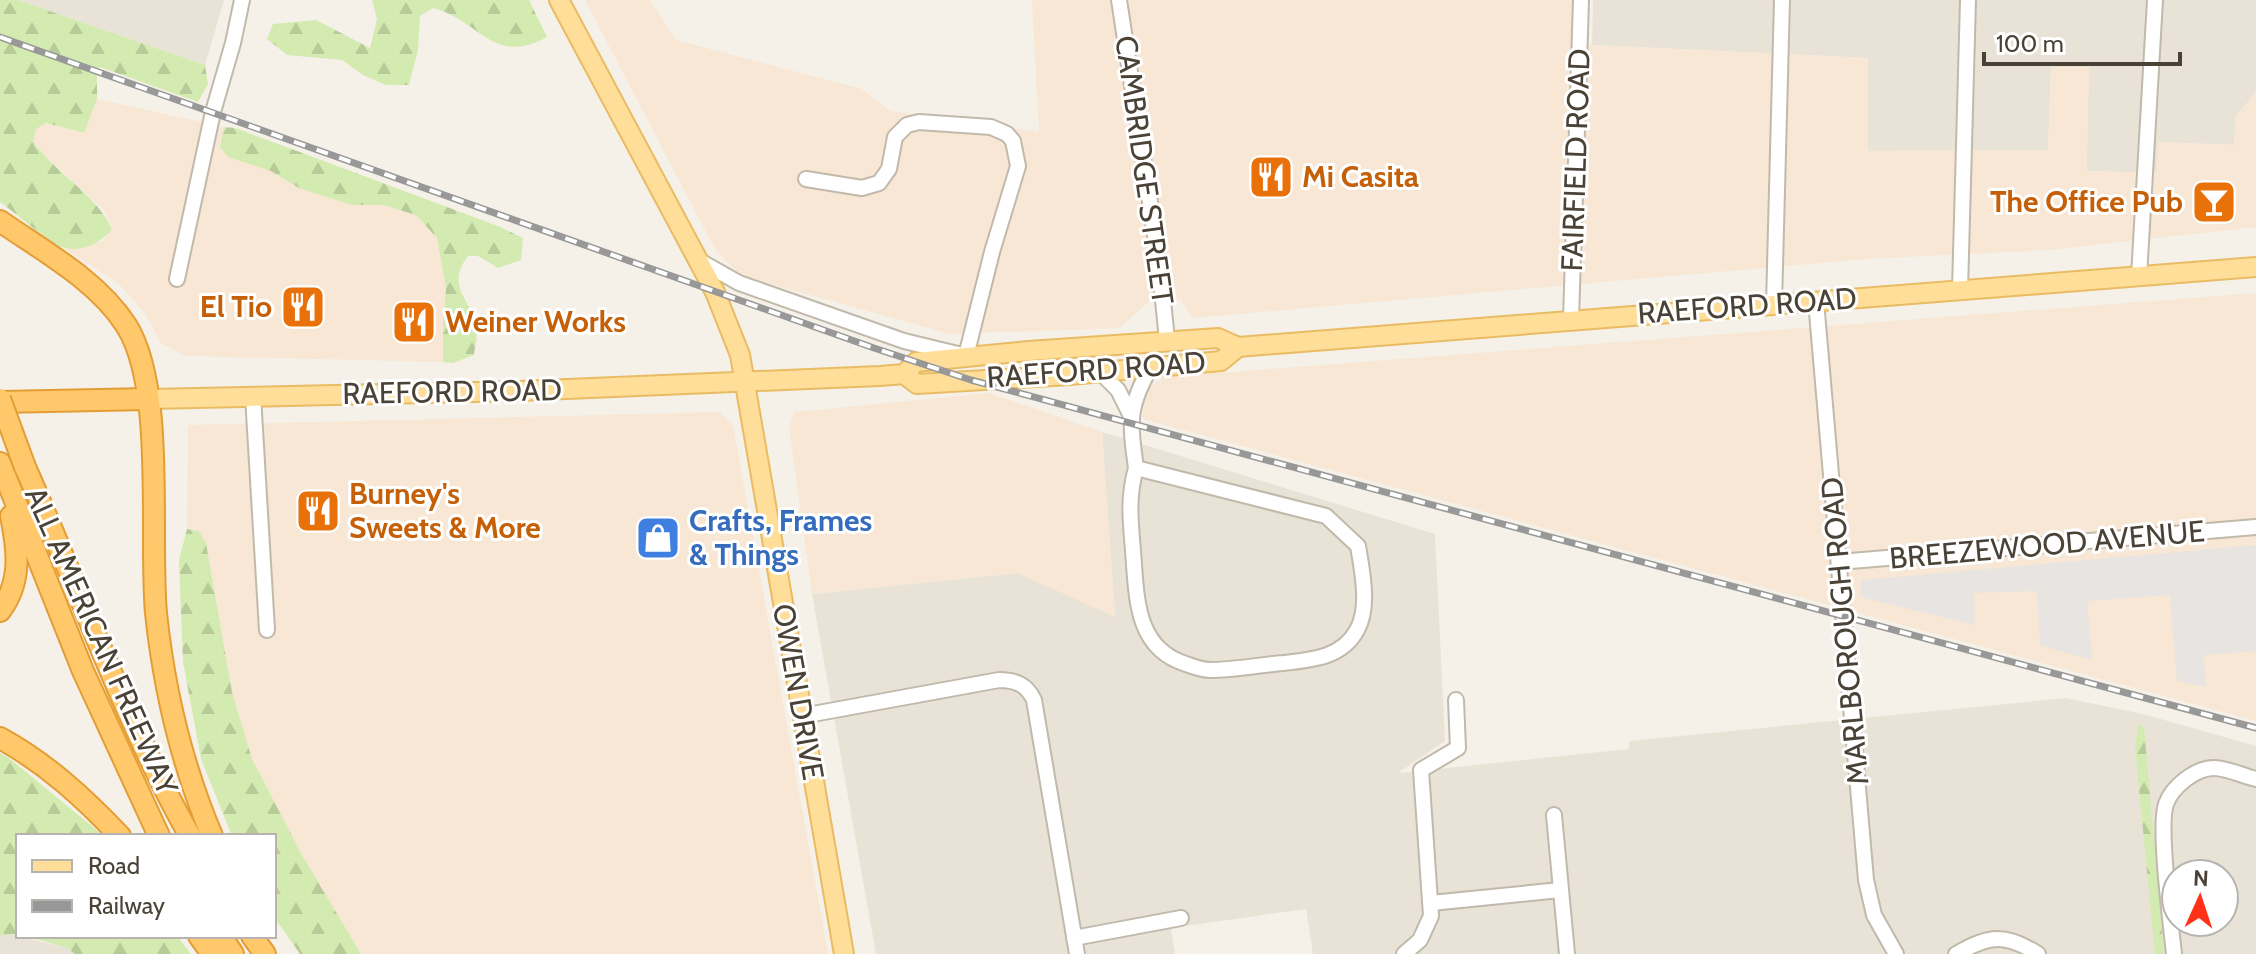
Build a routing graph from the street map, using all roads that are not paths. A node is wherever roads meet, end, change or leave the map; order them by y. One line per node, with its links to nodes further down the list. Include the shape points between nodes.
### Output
1 (242, 0): 13 (street)
2 (559, 0): 10 (main road, OWEN DRIVE)
3 (1119, 0): 18 (street, CAMBRIDGE STREET)
4 (1581, 0): 17 (street, FAIRFIELD ROAD)
5 (1782, 0): 16 (street)
6 (1968, 0): 14 (street)
7 (2155, 0): 12 (street)
8 (806, 179): 20 (street, via 862,188 879,183 889,169 895,137 919,122 991,127 1007,134 1018,166)
9 (0, 221): 26 (highway, via 99,291 127,327)
10 (698, 260): 20 (street, via 739,283 904,341); 24 (main road, OWEN DRIVE, via 740,355)
11 (2256, 267): 12 (main road, RAEFORD ROAD)
12 (2139, 277): 14 (main road, RAEFORD ROAD)
13 (177, 279)
14 (1960, 290): 15 (main road, RAEFORD ROAD)
15 (1816, 301): 16 (main road, RAEFORD ROAD); 32 (street, MARLBOROUGH ROAD)
16 (1774, 304): 17 (main road, RAEFORD ROAD)
17 (1571, 320): 19 (main road, RAEFORD ROAD)
18 (1167, 340): 19 (main road, RAEFORD ROAD, via 1218,338); 20 (main road, RAEFORD ROAD)
19 (1238, 347): 21 (main road, RAEFORD ROAD, via 1221,361)
20 (966, 356): 23 (main road, RAEFORD ROAD, via 916,362)
21 (1151, 367): 22 (main road, RAEFORD ROAD); 28 (street)
22 (1100, 372): 23 (main road, RAEFORD ROAD, via 917,384); 28 (street, via 1118,390)
23 (904, 374): 24 (main road, RAEFORD ROAD)
24 (744, 384): 25 (main road, RAEFORD ROAD); 36 (main road, OWEN DRIVE)
25 (253, 396): 26 (main road, RAEFORD ROAD); 34 (street)
26 (148, 399): 27 (highway, RAEFORD ROAD); 43 (highway, via 159,638 178,736)
27 (0, 401): 42 (highway, ALL AMERICAN FREEWAY, bridge, via 146,754)
28 (1131, 416): 30 (street)
29 (1, 466): 33 (highway, via 17,563 12,590); 41 (highway, ALL AMERICAN FREEWAY, via 83,671)
30 (1136, 468): 30 (street, via 1129,493 1137,601 1154,644 1171,660 1206,670 1317,659 1352,639 1363,608 1358,546 1326,516)
31 (2256, 527): 32 (street, BREEZEWOOD AVENUE)
32 (1839, 562): 52 (street, MARLBOROUGH ROAD, via 1866,880 1874,917)
33 (0, 611)
34 (267, 630)
35 (1456, 700): 45 (street, via 1458,748 1421,770)
36 (802, 716): 47 (street, via 999,680 1024,686 1034,700); 48 (main road, OWEN DRIVE)
37 (0, 738): 40 (highway, via 45,766)
38 (2256, 779): 55 (street, via 2213,768 2197,772 2176,787 2165,805)
39 (1554, 815): 44 (street)
40 (118, 834)
41 (158, 834)
42 (189, 834)
43 (211, 834)
44 (1560, 890): 45 (street); 51 (street)
45 (1431, 903): 50 (street, via 1425,933)
46 (1181, 918): 47 (street)
47 (1074, 938): 49 (street)
48 (844, 954)
49 (1077, 954)
50 (1404, 954)
51 (1567, 954)
52 (1896, 954)
53 (1956, 954): 54 (street, via 2002,938)
54 (2038, 954)
55 (2174, 954)

